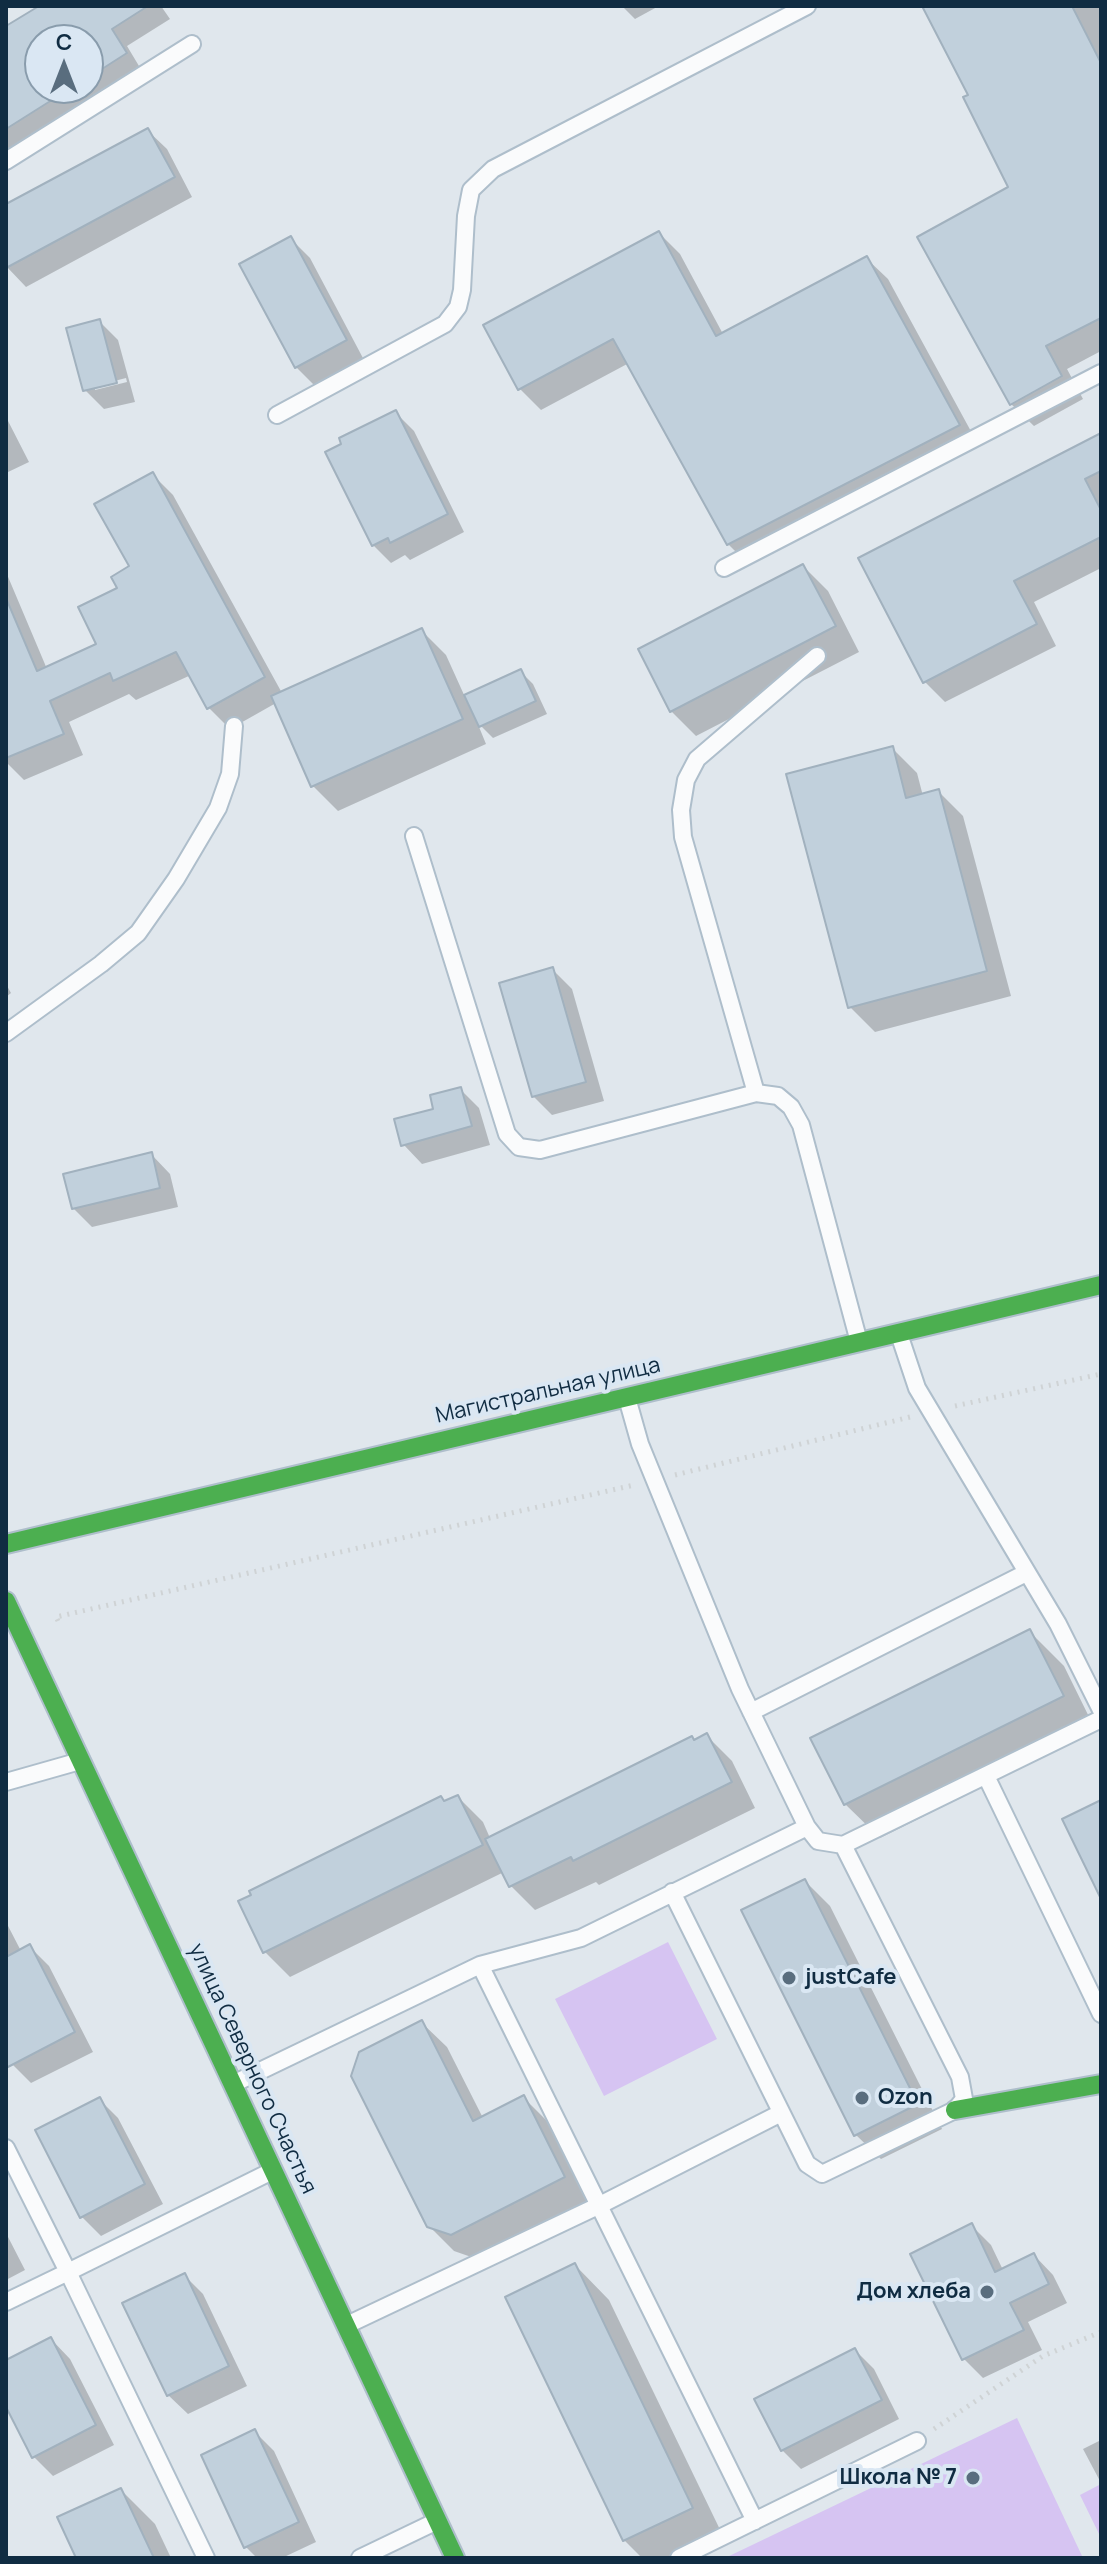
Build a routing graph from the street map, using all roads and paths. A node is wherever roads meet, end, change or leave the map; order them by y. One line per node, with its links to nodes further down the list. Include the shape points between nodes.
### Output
1 (807, 6): 5 (lane, via 493,169 471,190 460,298 445,324)
2 (192, 44): 3 (lane)
3 (6, 161)
4 (1101, 373): 6 (lane)
5 (277, 415)
6 (724, 568)
7 (817, 656): 11 (lane, via 697,759 686,780 681,810 683,837)
8 (234, 726): 10 (lane, via 230,774 218,808 138,933)
9 (414, 836): 11 (lane, via 507,1134 519,1147 540,1150)
10 (6, 1033)
11 (756, 1093): 14 (lane, via 778,1096 801,1125)
12 (1101, 1285): 13 (street, Магистральная улица)
13 (899, 1333): 14 (street, Магистральная улица); 17 (lane)
14 (859, 1342): 16 (street, Магистральная улица)
15 (1101, 1374): 17 (path)
16 (627, 1397): 18 (lane); 19 (street, Магистральная улица)
17 (931, 1412): 18 (path); 20 (lane)
18 (654, 1480): 22 (path, via 56,1617); 25 (lane)
19 (6, 1544)
20 (1026, 1573): 23 (lane); 25 (lane)
21 (6, 1601): 27 (street, улица Северного Счастья)
22 (62, 1631)
23 (1094, 1680): 24 (lane)
24 (1101, 1710)
25 (751, 1712): 30 (lane)
26 (1101, 1719): 28 (lane)
27 (80, 1761): 29 (lane); 35 (street, улица Северного Счастья)
28 (986, 1776): 31 (lane); 34 (lane)
29 (6, 1782)
30 (807, 1827): 31 (lane, via 818,1841); 32 (lane)
31 (843, 1845): 37 (lane, via 960,2077 964,2099)
32 (672, 1892): 33 (lane, via 581,1938); 38 (lane)
33 (480, 1965): 35 (lane); 41 (lane)
34 (1101, 2014)
35 (232, 2084): 40 (street, улица Северного Счастья)
36 (1101, 2084): 37 (street)
37 (955, 2110): 38 (lane, via 822,2174 807,2164)
38 (781, 2113): 41 (lane)
39 (6, 2148): 42 (lane)
40 (273, 2171): 42 (lane); 44 (street, улица Северного Счастья)
41 (600, 2205): 44 (lane); 48 (lane)
42 (68, 2272): 43 (lane); 49 (lane)
43 (6, 2302)
44 (346, 2326): 47 (street, улица Северного Счастья)
45 (1101, 2332): 46 (path, via 1043,2356)
46 (917, 2441): 48 (lane)
47 (437, 2521): 50 (lane); 51 (street, улица Северного Счастья)
48 (755, 2521): 52 (lane)
49 (206, 2558)
50 (360, 2558)
51 (455, 2558)
52 (679, 2558)

